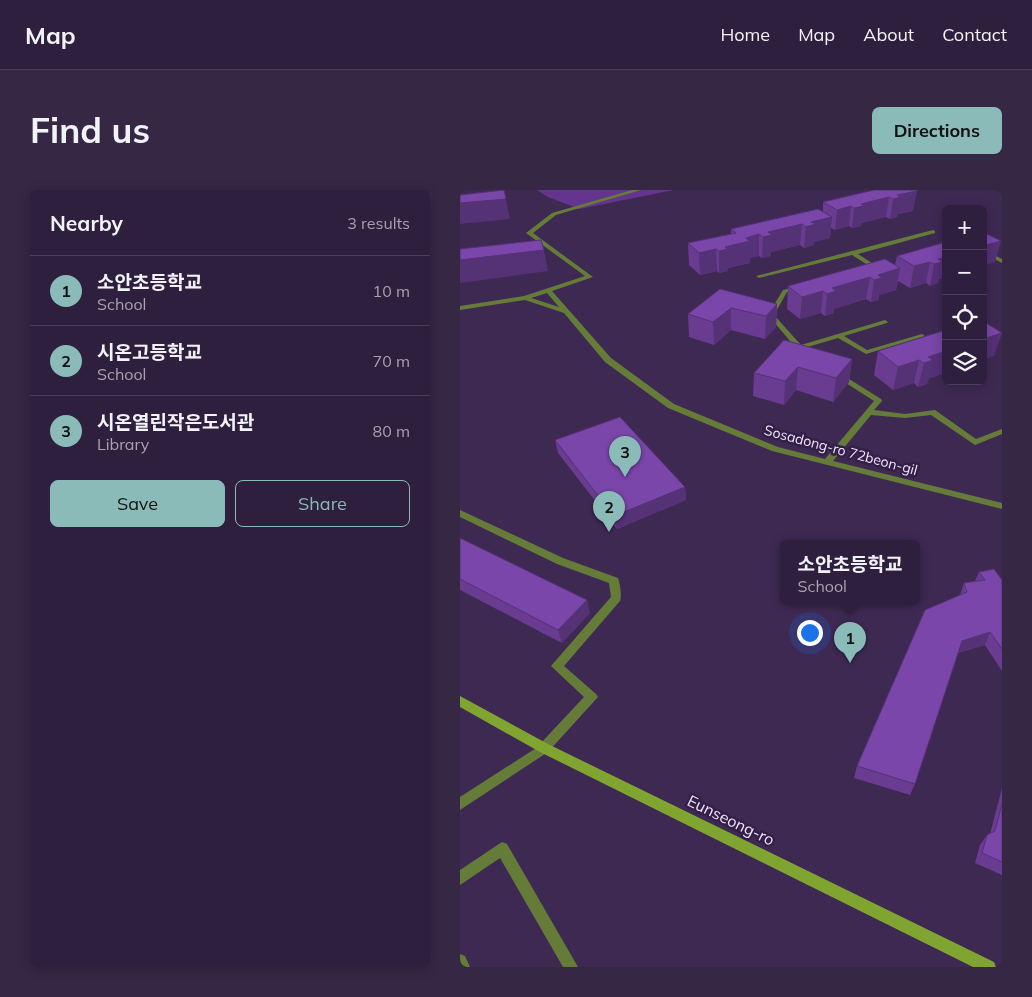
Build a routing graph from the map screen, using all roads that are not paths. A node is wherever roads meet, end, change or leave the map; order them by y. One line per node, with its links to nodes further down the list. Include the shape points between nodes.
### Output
1 (638, 190): 11 (street, via 554,214 529,233 590,277)
2 (933, 232): 3 (street)
3 (853, 253): 7 (street); 9 (street)
4 (987, 253): 5 (street)
5 (1002, 261)
6 (885, 265): 7 (street)
7 (876, 268): 8 (street)
8 (867, 270)
9 (759, 276)
10 (803, 287): 18 (street, via 785,291 771,315)
11 (548, 290): 12 (street); 14 (street, Sosadong-ro 72beon-gil)
12 (525, 298): 13 (street); 14 (street)
13 (460, 308)
14 (565, 311): 23 (street, Sosadong-ro 72beon-gil, via 608,360 671,406 775,449)
15 (885, 322): 16 (street)
16 (839, 336): 17 (street, via 866,352); 18 (street)
17 (922, 336)
18 (798, 348): 19 (street)
19 (806, 353)
20 (830, 369): 21 (street, via 878,401)
21 (869, 412): 22 (street, via 905,416 932,412 975,442); 23 (street)
22 (1002, 431)
23 (827, 462): 24 (street, Sosadong-ro 72beon-gil)
24 (1002, 506)
25 (460, 513): 27 (street, via 560,561 614,581 616,598 557,666 592,698)
26 (460, 700): 27 (street, Eunseong-ro)
27 (544, 748): 28 (street); 33 (street, Eunseong-ro)
28 (460, 804)
29 (460, 878): 32 (street, via 502,849)
30 (460, 961): 31 (street)
31 (463, 967)
32 (570, 967)
33 (989, 967)

